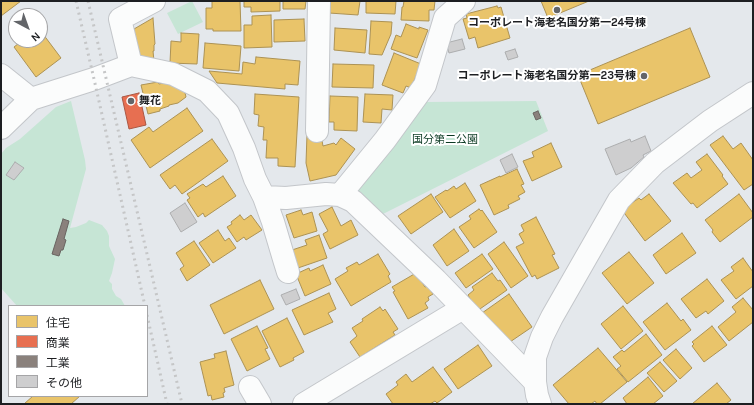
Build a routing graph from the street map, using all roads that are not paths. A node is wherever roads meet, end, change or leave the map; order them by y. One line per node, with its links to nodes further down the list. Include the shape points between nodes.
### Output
1 (154, 1): 4 (street, via 120,19)
2 (319, 1): 9 (street)
3 (464, 1): 10 (street, via 445,18 425,85)
4 (131, 65): 7 (street); 11 (street, via 173,74 207,91 228,113)
5 (1, 75): 7 (street)
6 (753, 94): 14 (street, via 710,120 655,163 619,200 542,337 535,357)
7 (31, 99): 8 (street)
8 (1, 128)
9 (317, 131)
10 (340, 195): 11 (street); 13 (street, via 353,201)
11 (264, 197): 12 (street)
12 (288, 272)
13 (463, 308): 14 (street); 15 (street)
14 (535, 382): 16 (street)
15 (304, 404)
16 (540, 404)

